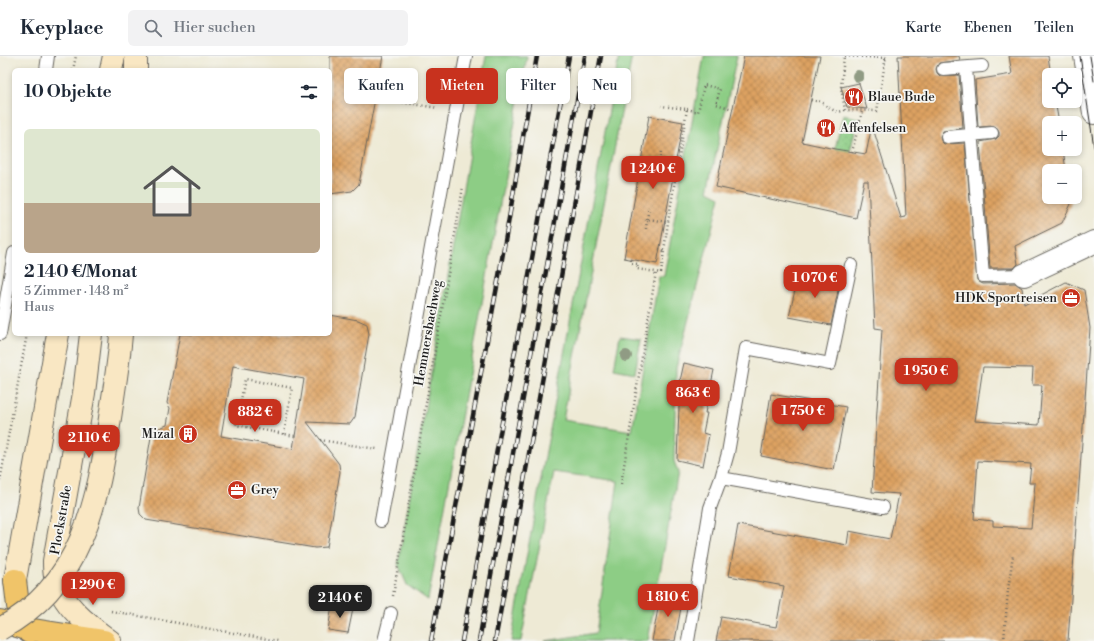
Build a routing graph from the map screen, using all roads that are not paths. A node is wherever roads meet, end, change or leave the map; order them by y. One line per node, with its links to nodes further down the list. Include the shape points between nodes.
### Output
1 (48, 56): 7 (lane)
2 (114, 56): 8 (main road)
3 (136, 56): 9 (main road)
4 (466, 56): 26 (lane)
5 (1085, 56): 12 (street)
6 (982, 66): 10 (lane)
7 (46, 68)
8 (112, 68)
9 (136, 68)
10 (966, 68): 11 (lane); 14 (lane)
11 (943, 70)
12 (1094, 113)
13 (992, 133): 14 (lane)
14 (972, 135): 15 (lane); 19 (lane, via 983,276)
15 (946, 137)
16 (1094, 242): 19 (street)
17 (12, 265): 20 (lane)
18 (851, 265): 24 (lane, via 830,364 746,348 728,453)
19 (1024, 275)
20 (0, 334)
21 (58, 336): 27 (main road)
22 (91, 336): 34 (main road, Plockstraße, via 84,393 54,561 58,587 70,606 85,623)
23 (122, 336): 31 (main road, bridge, via 106,447 95,503 81,541 66,569 49,591)
24 (721, 478): 25 (lane); 36 (lane, via 710,508)
25 (883, 507)
26 (381, 521)
27 (15, 580): 28 (main road); 32 (main road, via 18,606)
28 (0, 603)
29 (391, 613): 35 (lane)
30 (0, 621): 32 (main road)
31 (0, 629)
32 (31, 635): 33 (main road)
33 (104, 641)
34 (110, 641)
35 (384, 641)
36 (688, 641)

